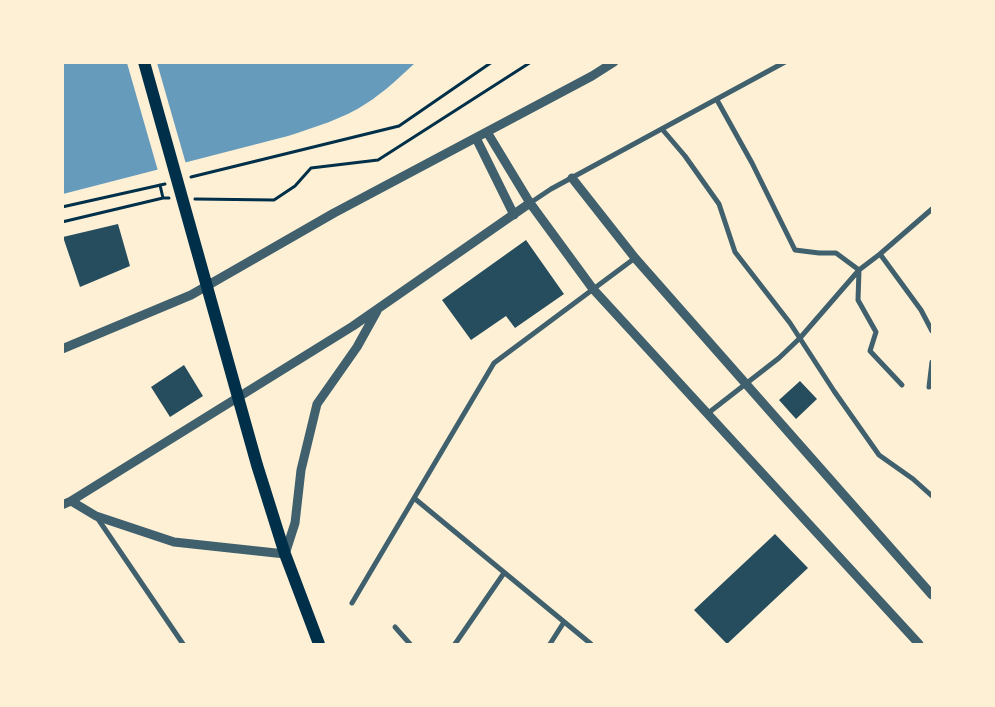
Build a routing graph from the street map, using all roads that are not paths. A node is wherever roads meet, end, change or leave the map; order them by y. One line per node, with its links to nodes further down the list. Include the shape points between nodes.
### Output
1 (144, 62): 29 (main road)
2 (614, 62): 6 (street)
3 (785, 62): 4 (street)
4 (717, 100): 5 (street); 14 (street, via 796,250 836,253)
5 (662, 129): 8 (street); 18 (street, via 686,156 719,204 735,252)
6 (487, 132): 7 (street); 9 (street)
7 (476, 138): 11 (street); 19 (street, via 334,212 191,295)
8 (572, 178): 9 (street); 13 (street)
9 (530, 204): 11 (street); 15 (street)
10 (932, 209): 12 (street)
11 (514, 214): 16 (street)
12 (880, 254): 14 (street); 17 (street, via 921,310)
13 (635, 258): 15 (street); 21 (street)
14 (859, 270): 18 (street); 22 (street, via 858,300 876,332 870,351)
15 (593, 289): 24 (street); 26 (street, via 494,363)
16 (379, 308): 27 (street); 29 (street, via 357,347 317,404 301,470 295,523)
17 (932, 331)
18 (800, 338): 21 (street); 25 (street, via 879,455)
19 (62, 349)
20 (932, 362): 23 (street)
21 (746, 384): 24 (street); 31 (street)
22 (902, 385)
23 (929, 387)
24 (707, 414): 41 (street)
25 (932, 496)
26 (414, 498): 30 (street); 32 (street)
27 (67, 503): 28 (street)
28 (96, 516): 29 (street, via 174,542); 35 (street)
29 (285, 554): 36 (main road)
30 (504, 573): 33 (street); 38 (street)
31 (932, 595)
32 (352, 602)
33 (564, 622): 39 (street); 40 (street)
34 (396, 627): 37 (street)
35 (183, 644)
36 (319, 644)
37 (410, 644)
38 (455, 644)
39 (550, 644)
40 (591, 644)
41 (919, 644)

